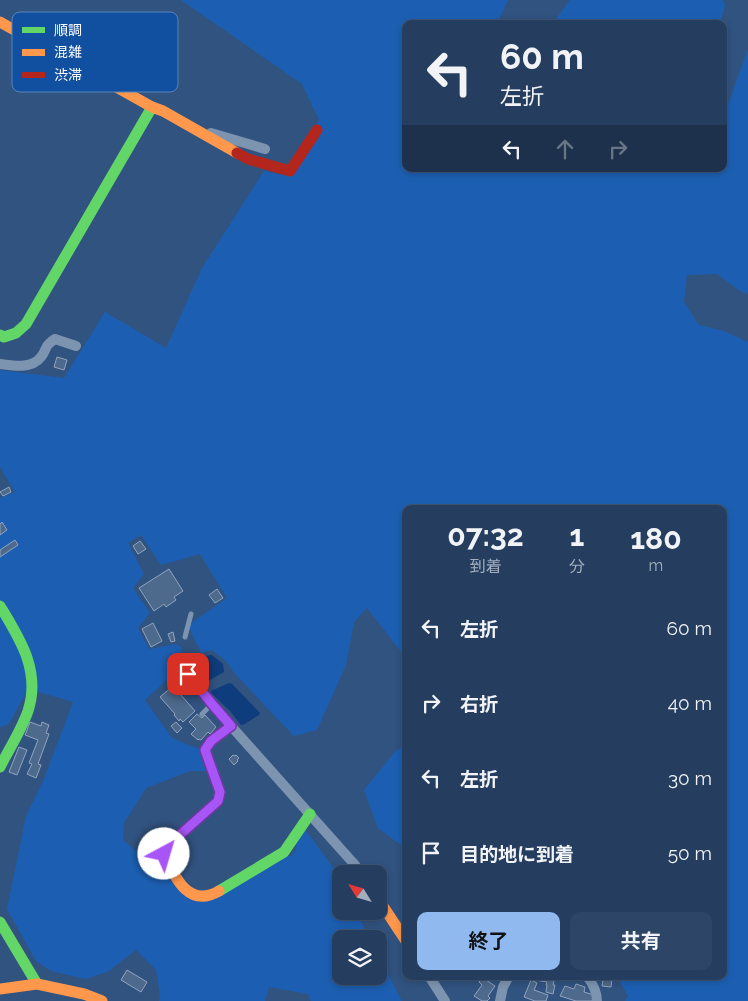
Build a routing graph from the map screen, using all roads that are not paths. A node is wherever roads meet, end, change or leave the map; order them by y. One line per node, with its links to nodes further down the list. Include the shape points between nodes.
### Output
1 (0, 22): 2 (street)
2 (12, 29)
3 (125, 92): 4 (street)
4 (152, 107): 6 (street); 8 (street, via 26,324 16,333)
5 (317, 130): 6 (street, via 290,171 248,159)
6 (203, 134): 7 (street, via 207,131)
7 (265, 149)
8 (0, 335)
9 (76, 346): 10 (street, via 56,339 47,344 41,357 32,364)
10 (0, 364)
11 (0, 606): 18 (street, via 28,660 33,694)
12 (191, 614): 13 (lane)
13 (185, 637)
14 (188, 674): 15 (street)
15 (212, 704): 16 (lane); 17 (street)
16 (202, 714)
17 (231, 726): 19 (street); 19 (street, via 211,741 205,750 220,792 218,801 173,841 164,854 178,882 196,896 216,893 284,852)
18 (0, 767)
19 (310, 814): 20 (street)
20 (355, 865)
21 (388, 914): 23 (street)
22 (0, 922): 27 (street)
23 (402, 935)
24 (432, 980): 30 (street)
25 (507, 980): 31 (street)
26 (590, 980): 32 (street)
27 (37, 984): 28 (street); 29 (street)
28 (0, 989)
29 (102, 1001)
30 (445, 1001)
31 (500, 1001)
32 (597, 1001)

